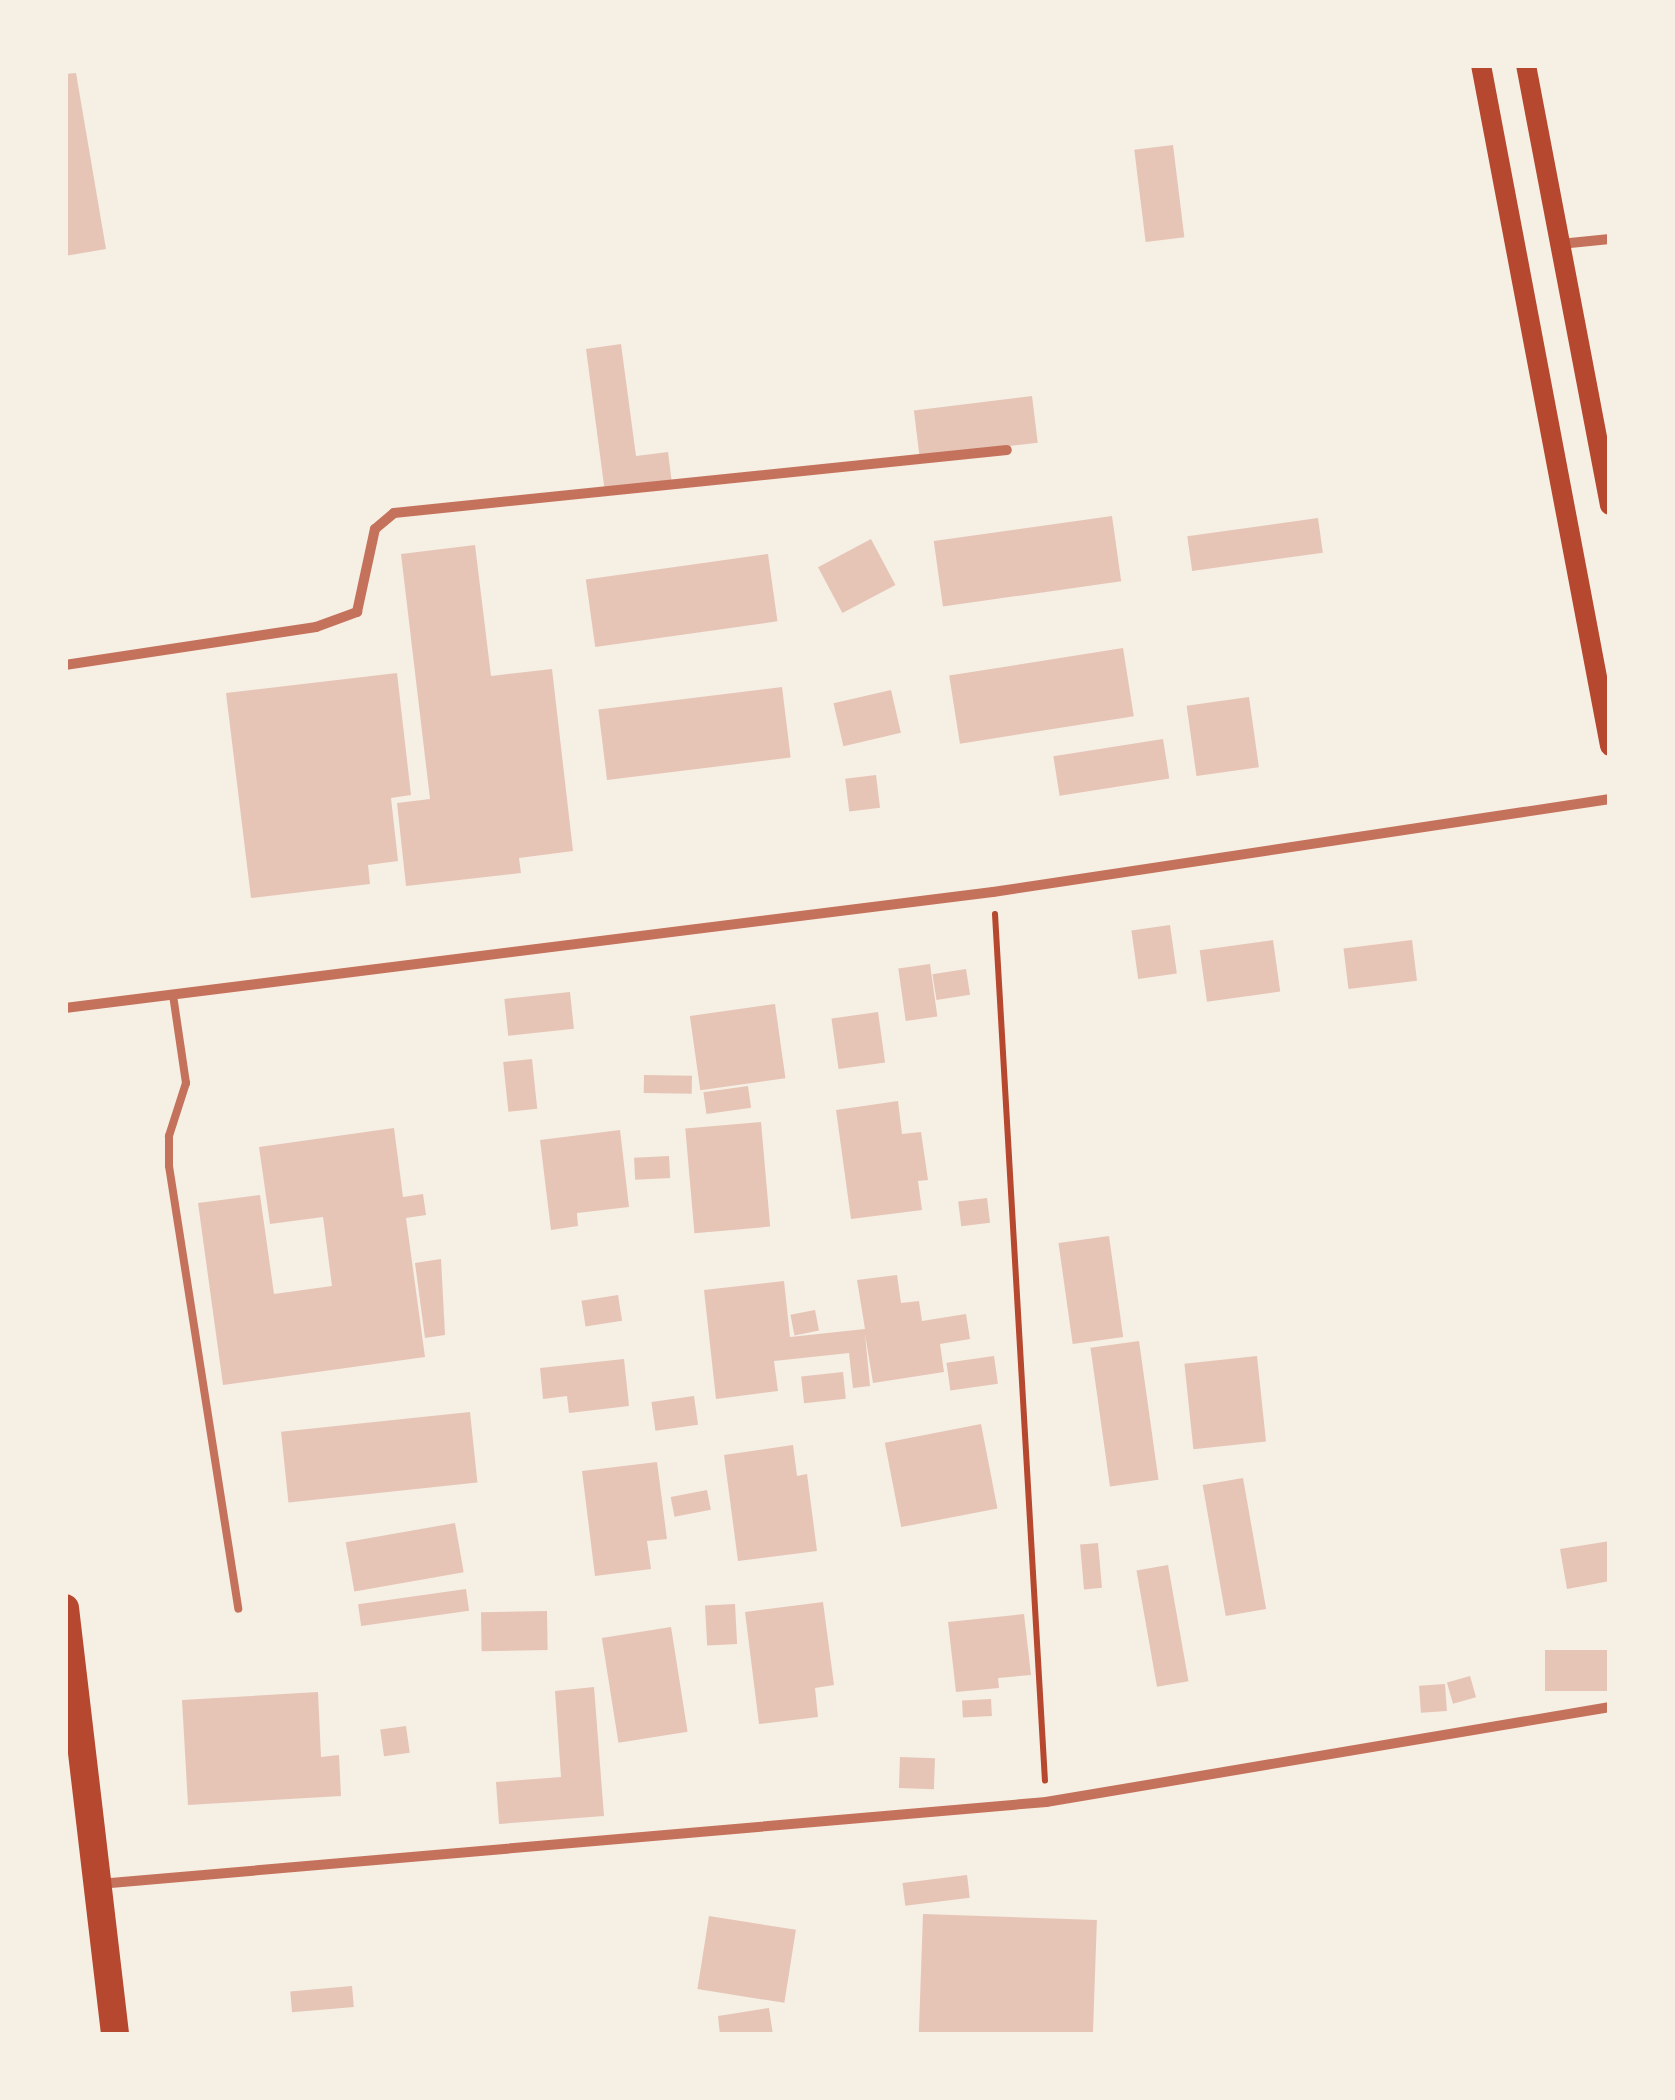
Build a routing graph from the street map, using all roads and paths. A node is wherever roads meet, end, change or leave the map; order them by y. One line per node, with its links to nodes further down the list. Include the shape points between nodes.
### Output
1 (1481, 65): 8 (main road)
2 (1526, 65): 4 (main road)
3 (1610, 239): 4 (street)
4 (1560, 244): 6 (main road)
5 (1008, 450): 7 (street, via 394,513 375,529 357,612 316,627)
6 (1610, 505)
7 (65, 665)
8 (1610, 746)
9 (1610, 799): 10 (street)
10 (993, 892): 11 (street); 16 (path)
11 (173, 995): 12 (street); 14 (lane, via 186,1082 169,1136 169,1166)
12 (65, 1008)
13 (65, 1608): 17 (highway)
14 (238, 1609)
15 (1610, 1707): 16 (street)
16 (1046, 1802): 17 (street)
17 (98, 1884): 18 (highway)
18 (115, 2035)

